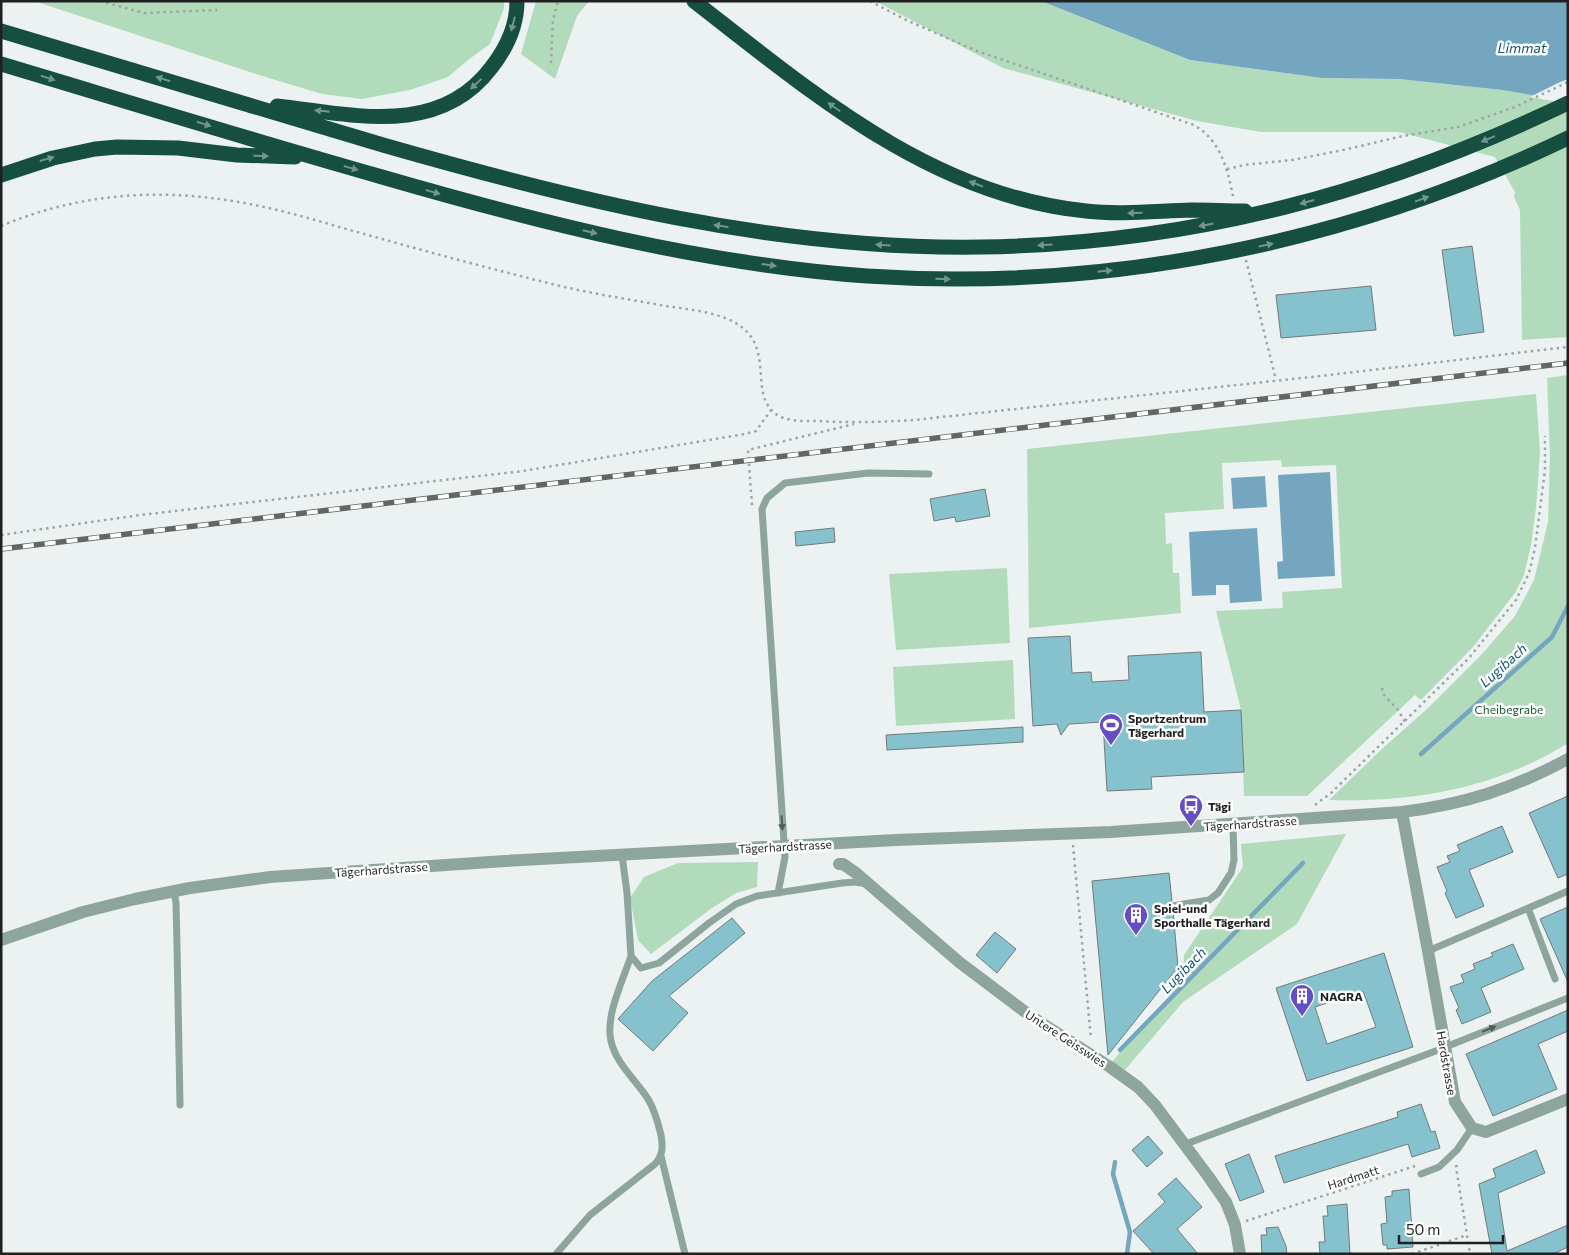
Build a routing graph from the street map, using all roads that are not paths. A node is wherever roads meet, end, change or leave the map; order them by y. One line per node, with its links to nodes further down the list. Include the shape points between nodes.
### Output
1 (517, 1): 5 (highway, one-way to 5, via 509,37 489,72 455,100 435,109 387,118)
2 (694, 1): 10 (highway, one-way to 2, via 1086,211 1035,202 983,187 920,160 851,119)
3 (1, 30): 5 (highway, one-way to 3)
4 (1, 64): 8 (highway, one-way to 8)
5 (243, 103): 10 (highway, one-way to 5, via 1162,232 1053,244 941,247 831,241 720,226 594,201 450,164)
6 (1568, 103): 10 (highway, one-way to 10, via 1478,144 1409,170)
7 (1568, 138): 8 (highway, one-way to 7, via 514,214 679,251 828,272 978,279 1130,269 1278,242 1420,200)
8 (317, 158): 9 (highway, one-way to 8, via 53,158 117,147)
9 (1, 175)
10 (1271, 211)
11 (929, 474): 15 (lane, one-way to 15, via 868,473 785,483 767,498 762,509)
12 (1568, 759): 13 (street, Tägerhardstrasse, via 1489,794)
13 (1402, 812): 14 (street, Tägerhardstrasse); 25 (street, Hardstrasse)
14 (1232, 825): 15 (street, Tägerhardstrasse); 22 (lane, via 1234,860 1222,889 1209,900)
15 (783, 846): 16 (street, Tägerhardstrasse); 21 (lane, via 785,857)
16 (622, 855): 19 (street, Tägerhardstrasse, via 270,876); 26 (lane)
17 (840, 864): 18 (street, Untere Geisswies)
18 (869, 885): 21 (lane, via 842,883); 33 (street, Untere Geisswies, via 959,962 1138,1087)
19 (174, 891): 24 (street, Tägerhardstrasse, via 83,912); 31 (lane)
20 (1568, 891): 23 (lane)
21 (778, 893): 26 (lane, via 756,896 736,904 659,963 641,968)
22 (1172, 906)
23 (1528, 908): 25 (lane); 27 (lane)
24 (1, 940)
25 (1428, 951): 29 (street, Hardstrasse)
26 (631, 956): 34 (lane, via 610,1020 610,1037 615,1054 648,1099 657,1119)
27 (1555, 978)
28 (1568, 998): 29 (lane, one-way to 28)
29 (1444, 1047): 32 (street, Hardstrasse, via 1454,1102); 33 (lane)
30 (1568, 1099): 32 (street, via 1486,1132)
31 (180, 1105)
32 (1472, 1128): 35 (lane, via 1439,1168)
33 (1183, 1145): 38 (street, Untere Geisswies, via 1226,1202 1235,1225)
34 (662, 1156): 36 (lane, via 590,1215); 37 (lane)
35 (1421, 1174)
36 (556, 1254)
37 (685, 1254)
38 (1240, 1254)

